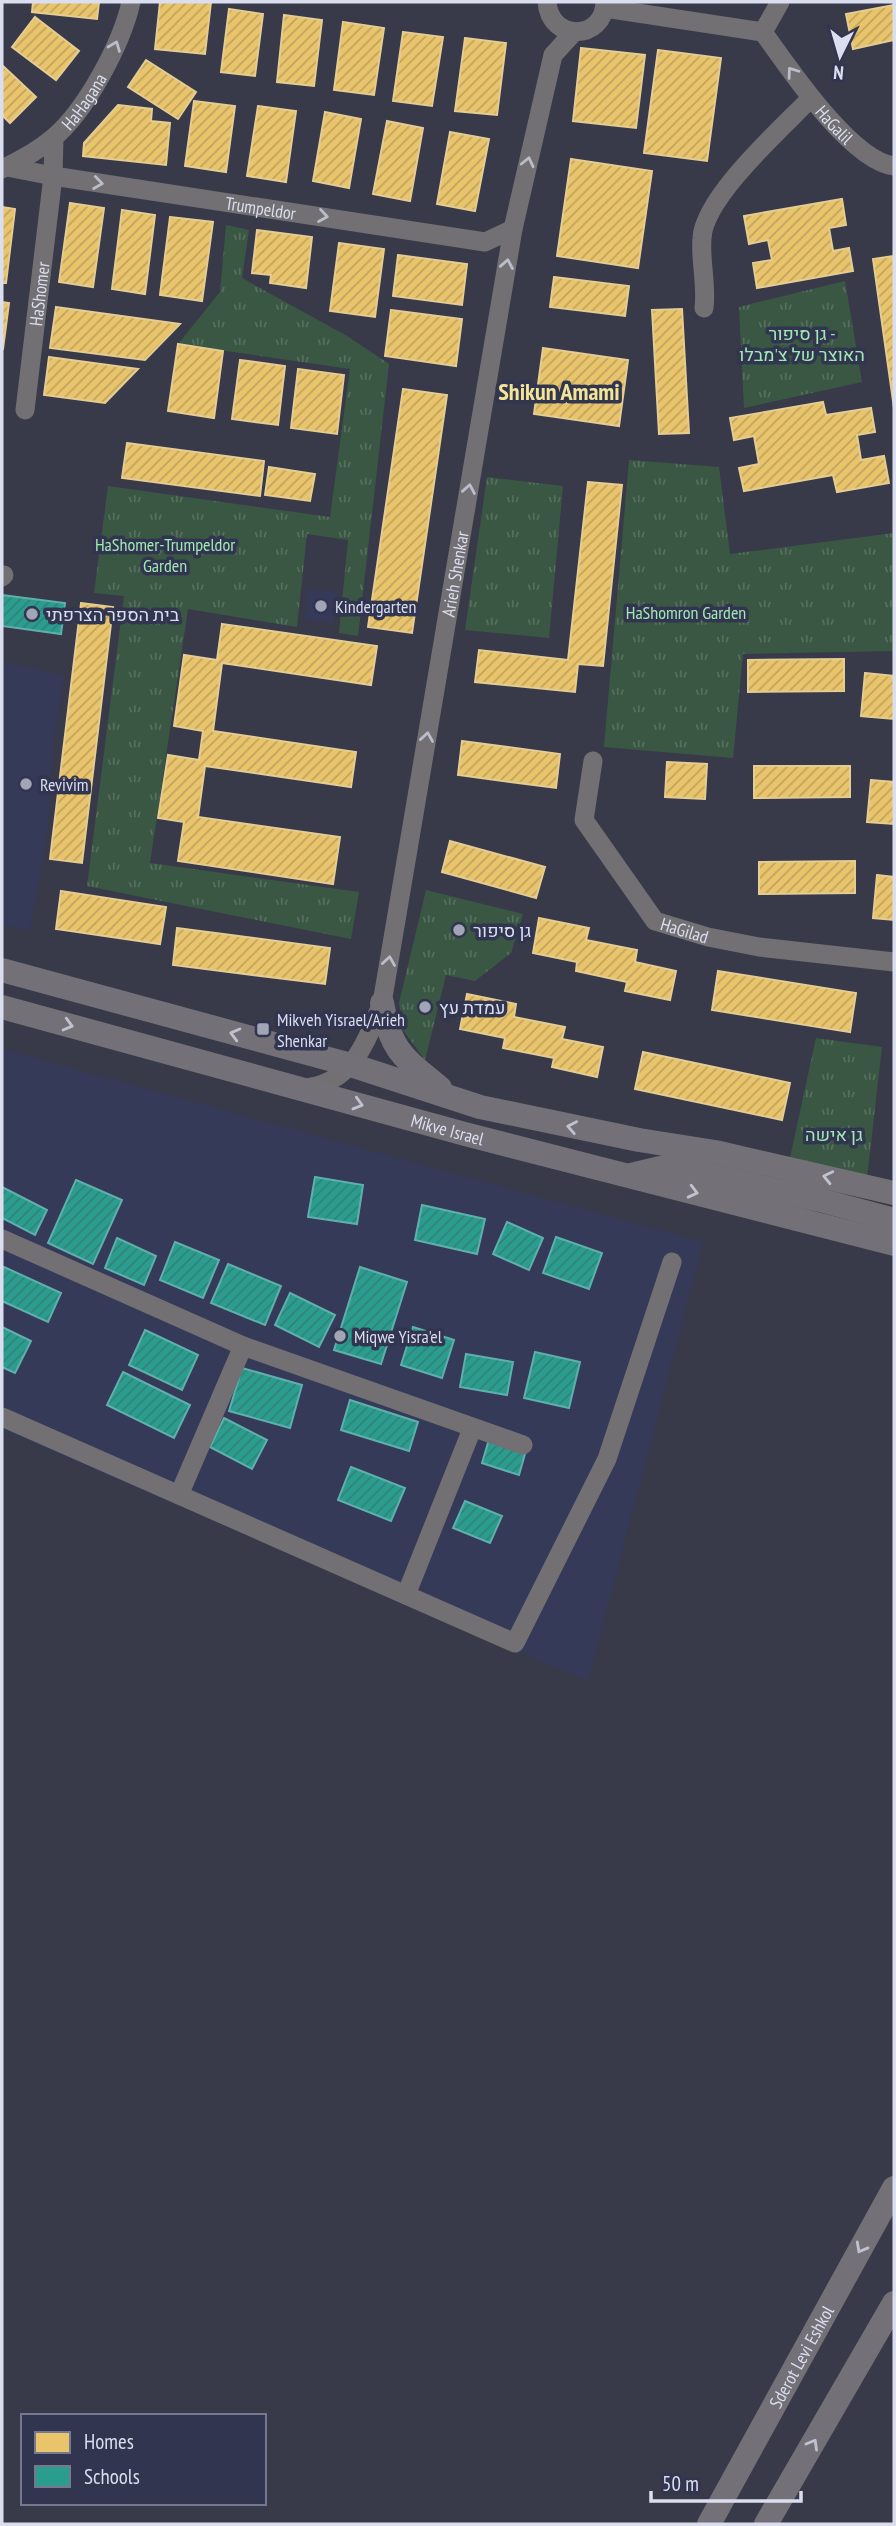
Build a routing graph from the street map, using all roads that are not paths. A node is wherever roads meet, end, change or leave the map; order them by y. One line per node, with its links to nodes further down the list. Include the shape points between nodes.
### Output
1 (131, 2): 8 (street, HaHagana, one-way to 1, via 82,105 111,57)
2 (547, 2): 5 (street, via 553,20)
3 (780, 2): 6 (street)
4 (605, 5): 5 (street, Arieh Shenkar, via 597,23); 6 (street)
5 (574, 32): 12 (street, Arieh Shenkar, one-way to 5, via 553,55)
6 (763, 32): 7 (street, HaGalil, one-way to 6)
7 (810, 98): 9 (street, HaGalil, via 864,153); 13 (street, via 737,175 707,216 702,237)
8 (54, 138): 10 (street, HaHagana); 11 (street, HaShomer)
9 (894, 166)
10 (4, 168): 11 (street, Trumpeldor)
11 (52, 176): 12 (street, Trumpeldor, one-way to 12, via 485,242); 14 (street, HaShomer)
12 (513, 229): 18 (street, Arieh Shenkar, one-way to 12)
13 (704, 308)
14 (25, 410)
15 (593, 761): 16 (street, HaGilad, via 584,820 655,921 759,947)
16 (894, 962)
17 (2, 970): 20 (main road, Mikve Israel, one-way to 17)
18 (383, 1003): 20 (street, Arieh Shenkar); 22 (main road, via 392,1040 401,1055)
19 (2, 1007): 21 (main road, Mikve Israel, one-way to 21)
20 (351, 1065): 21 (street, Arieh Shenkar, via 319,1087); 22 (main road, Mikve Israel)
21 (304, 1088): 25 (main road, Mikve Israel, one-way to 25)
22 (454, 1100): 23 (main road, Mikve Israel, one-way to 22)
23 (639, 1140): 24 (main road); 26 (main road, Mikve Israel, one-way to 23, via 715,1152)
24 (669, 1166): 25 (main road); 27 (main road)
25 (627, 1176): 29 (main road, Mikve Israel, one-way to 29)
26 (894, 1193)
27 (894, 1220)
28 (2, 1239): 31 (street)
29 (894, 1244)
30 (672, 1262): 36 (street, via 607,1459 515,1643)
31 (243, 1346): 33 (street); 35 (street)
32 (2, 1417): 35 (street)
33 (472, 1429): 34 (street); 36 (street)
34 (523, 1445)
35 (179, 1495): 36 (street)
36 (406, 1595)
37 (894, 2188): 39 (main road, Sderot Levi Eshkol, one-way to 39)
38 (894, 2303): 40 (main road, one-way to 38)
39 (709, 2524)
40 (766, 2524)

